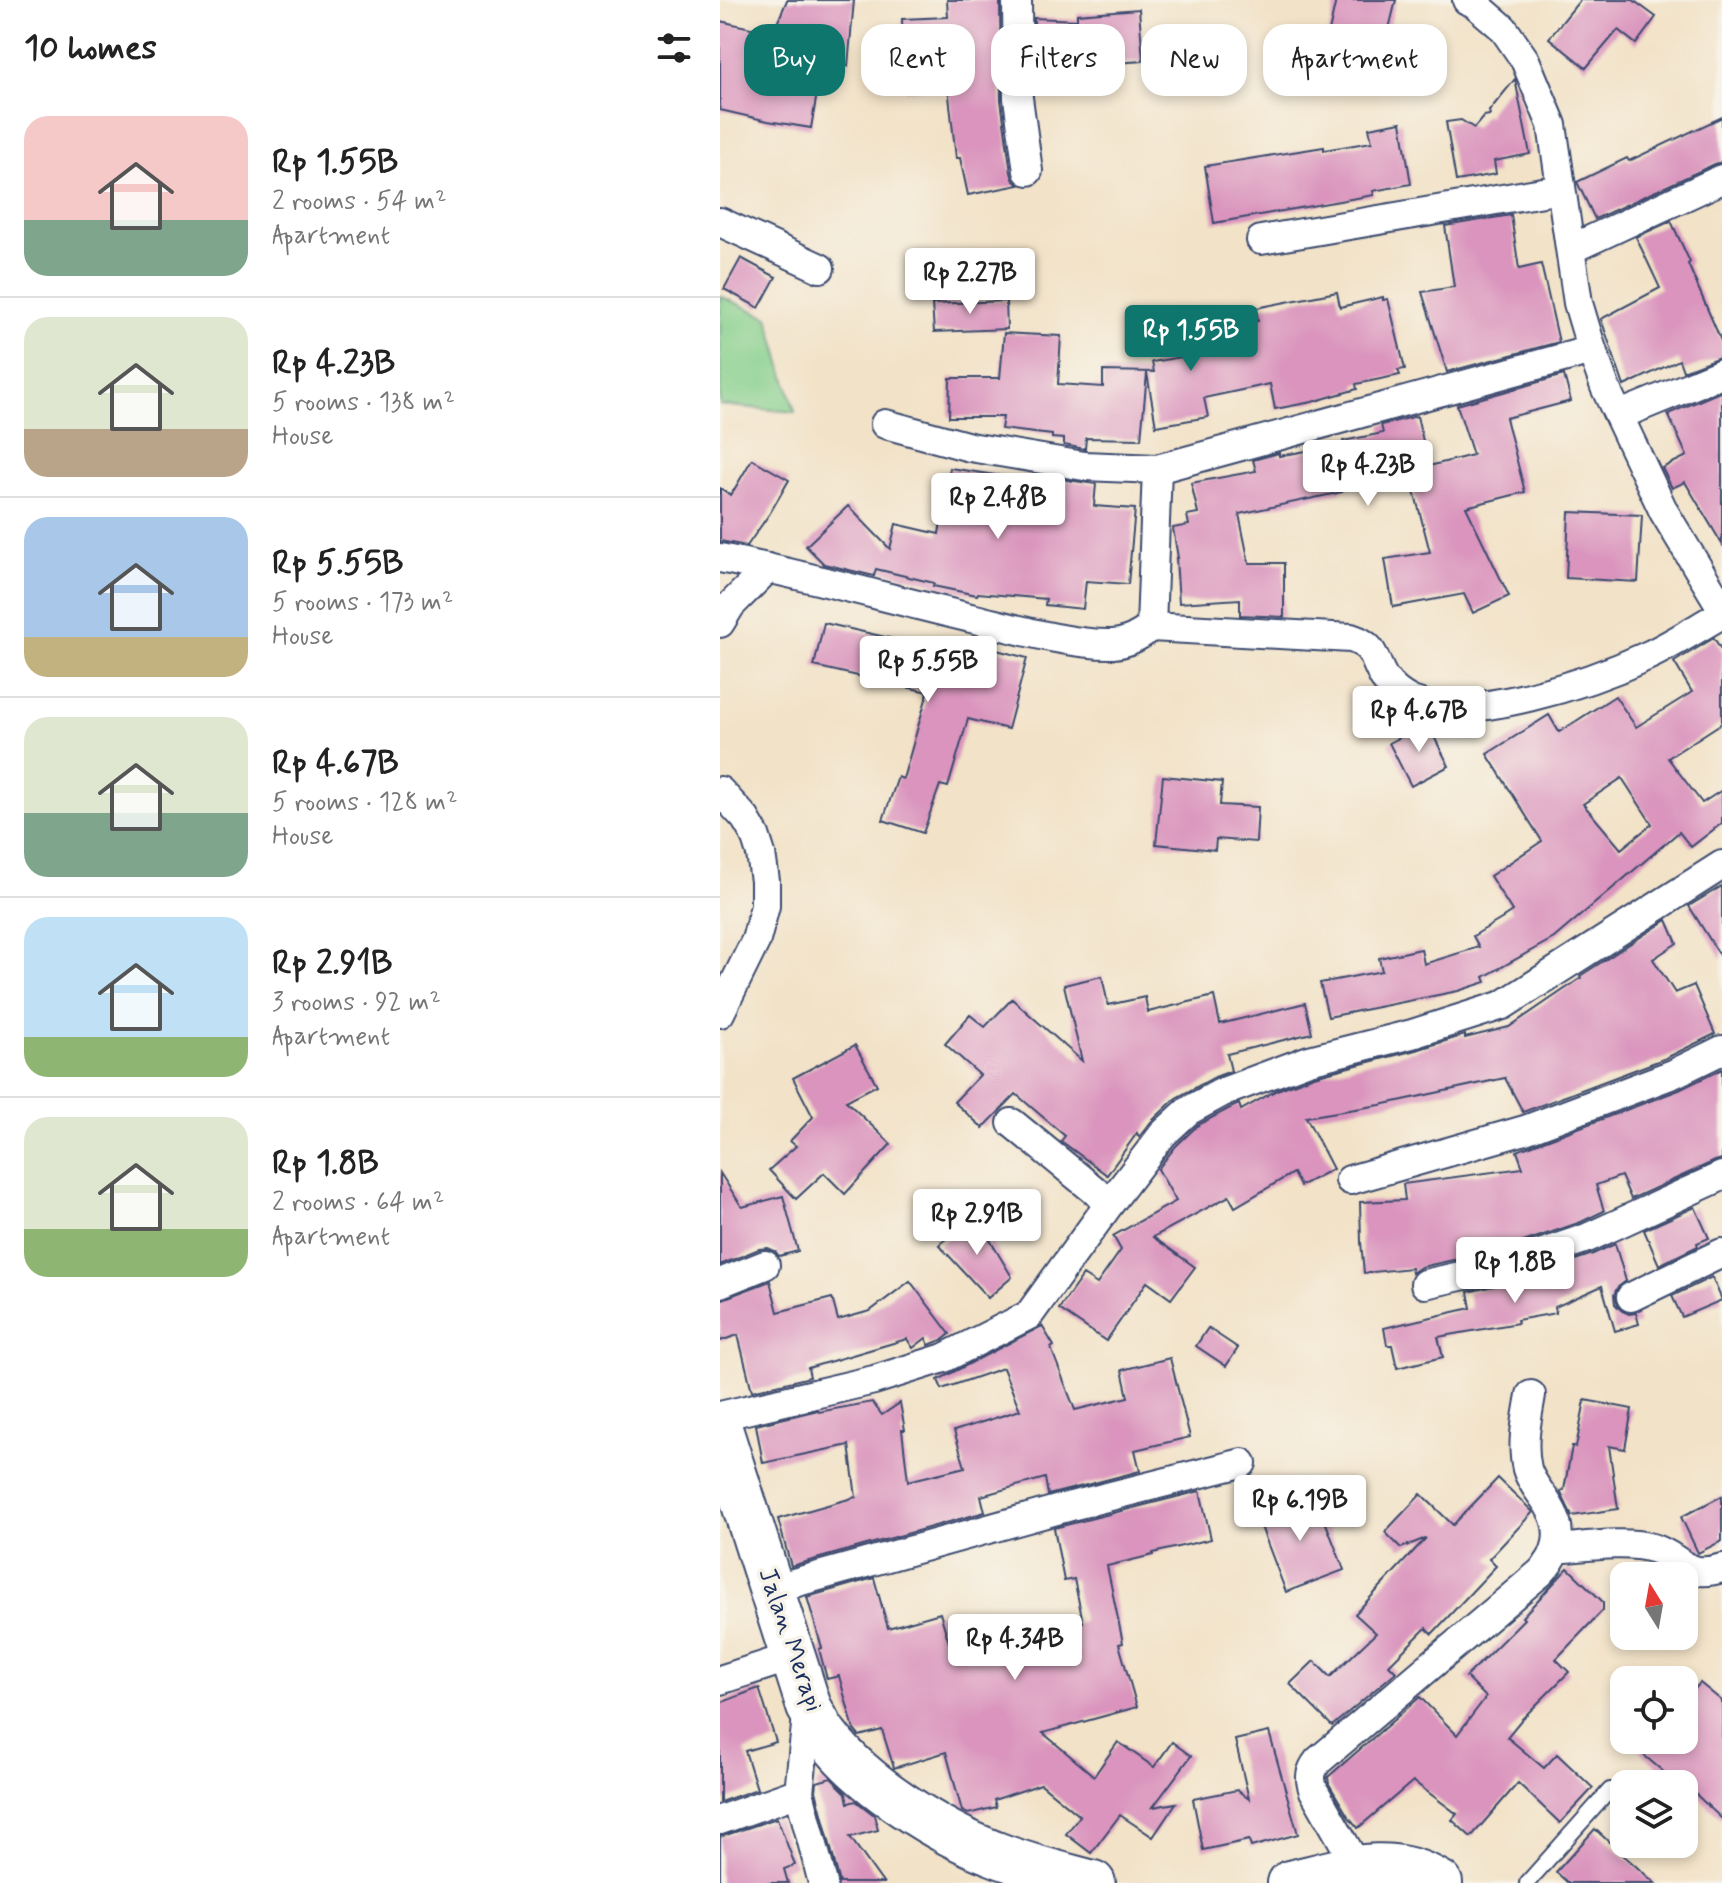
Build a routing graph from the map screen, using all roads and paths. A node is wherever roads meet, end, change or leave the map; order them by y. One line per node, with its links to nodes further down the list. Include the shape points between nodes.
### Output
1 (1017, 0): 3 (street, via 1018,98)
2 (1467, 0): 5 (street, via 1503,28 1525,60 1552,125)
3 (1028, 171)
4 (1722, 179): 8 (street)
5 (1561, 189): 7 (street); 8 (street)
6 (720, 222): 9 (street)
7 (1261, 240)
8 (1571, 249): 10 (street, via 1578,303)
9 (820, 268)
10 (1592, 350): 12 (street); 14 (street)
11 (1722, 373): 12 (street)
12 (1620, 415): 17 (street, via 1664,512)
13 (885, 424): 14 (street, via 970,447 1084,466)
14 (1157, 469): 20 (street)
15 (720, 558): 16 (street)
16 (768, 568): 19 (street); 20 (street, via 1078,641 1114,644)
17 (1722, 608)
18 (1722, 614): 20 (street, via 1649,655 1591,678 1482,706 1451,707 1430,706 1397,693 1371,649 1351,638)
19 (720, 623)
20 (1151, 627)
21 (720, 791): 23 (street, via 755,835 765,881 756,940)
22 (1722, 865): 28 (street, via 1503,1005 1309,1060 1188,1111 1163,1134)
23 (720, 1013)
24 (1722, 1050): 27 (street, via 1525,1130)
25 (1012, 1123): 28 (street)
26 (1722, 1176): 32 (street, via 1587,1238 1505,1266)
27 (1350, 1180)
28 (1110, 1203): 35 (street, via 1029,1315 944,1358)
29 (1722, 1253): 33 (street)
30 (765, 1265): 31 (street)
31 (720, 1283)
32 (1425, 1284)
33 (1631, 1297)
34 (1531, 1395): 38 (street, via 1525,1455 1531,1480 1555,1520)
35 (720, 1416)
36 (720, 1429): 40 (main road, Jalan Merapi)
37 (1242, 1463): 40 (street)
38 (1556, 1549): 39 (street, via 1638,1546 1668,1555 1688,1569); 47 (street, via 1540,1573 1311,1770 1314,1791)
39 (1722, 1568)
40 (772, 1589): 41 (main road, Jalan Merapi)
41 (791, 1657): 42 (street); 43 (main road, Jalan Merapi)
42 (720, 1680)
43 (809, 1707): 45 (street); 49 (main road, Jalan Merapi, via 828,1739 856,1769 896,1800 992,1853)
44 (1610, 1790): 52 (lane)
45 (799, 1792): 46 (street); 48 (street)
46 (720, 1820)
47 (1357, 1866): 50 (main road); 51 (main road, via 1395,1866)
48 (823, 1883)
49 (1093, 1883)
50 (1290, 1883)
51 (1440, 1883)
52 (1527, 1883)

